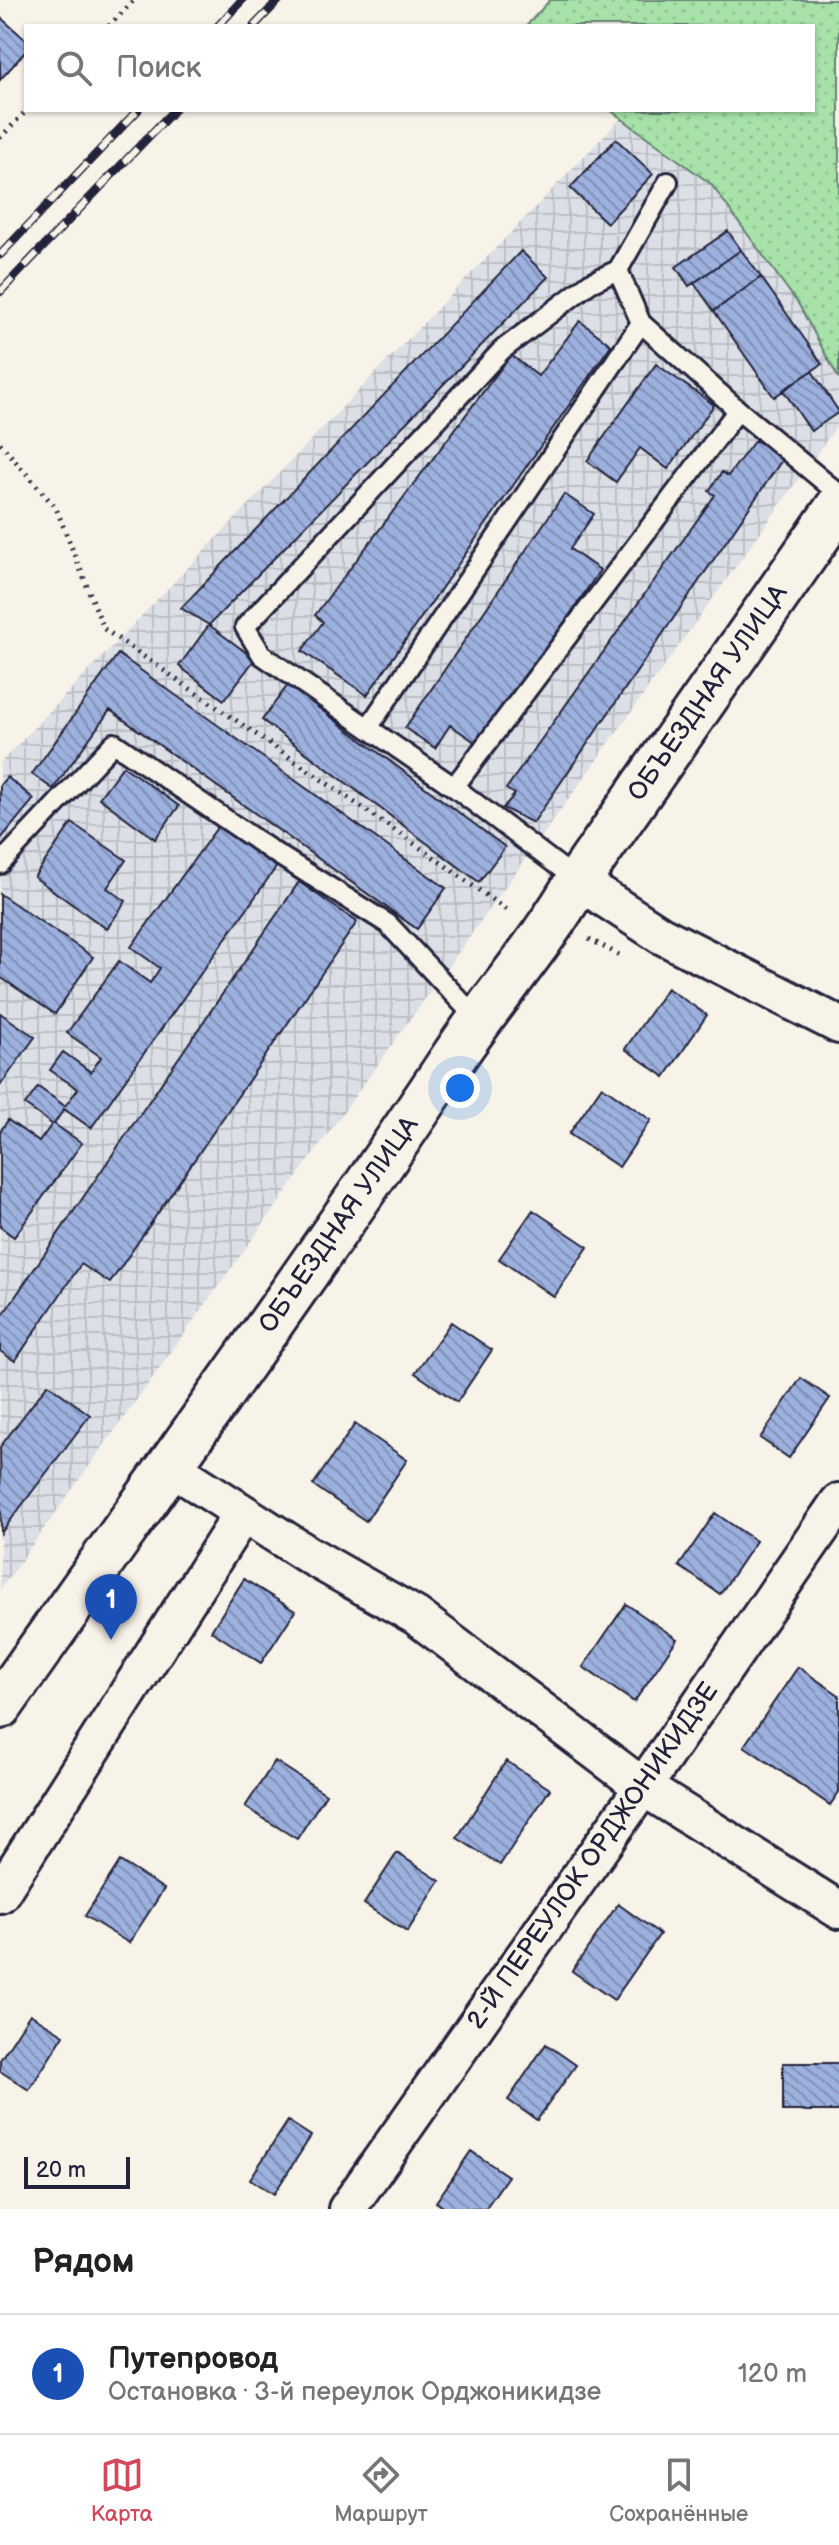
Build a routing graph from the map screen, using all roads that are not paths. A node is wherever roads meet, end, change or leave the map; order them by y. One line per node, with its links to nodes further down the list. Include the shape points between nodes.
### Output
1 (668, 182): 2 (lane)
2 (618, 270): 3 (lane); 7 (lane, via 590,283 502,350 245,627 262,655)
3 (641, 323): 4 (lane); 7 (lane)
4 (738, 410): 5 (lane); 8 (lane)
5 (839, 494)
6 (839, 506): 10 (street, ОБЪЕЗДНАЯ УЛИЦА)
7 (368, 728): 8 (lane)
8 (454, 787): 10 (lane)
9 (0, 864): 11 (lane, via 114,743 388,924)
10 (578, 881): 11 (street, ОБЪЕЗДНАЯ УЛИЦА); 12 (street, via 661,935)
11 (478, 1020): 13 (street, ОБЪЕЗДНАЯ УЛИЦА)
12 (839, 1025)
13 (171, 1467): 15 (street); 16 (street, ОБЪЕЗДНАЯ УЛИЦА)
14 (839, 1502): 17 (street, 2-Й ПЕРЕУЛОК ОРДЖОНИКИДЗЕ)
15 (243, 1513): 17 (street, via 416,1616); 18 (street)
16 (0, 1706)
17 (643, 1787): 19 (street); 20 (street, 2-Й ПЕРЕУЛОК ОРДЖОНИКИДЗЕ)
18 (0, 1894)
19 (839, 1910)
20 (347, 2209)

